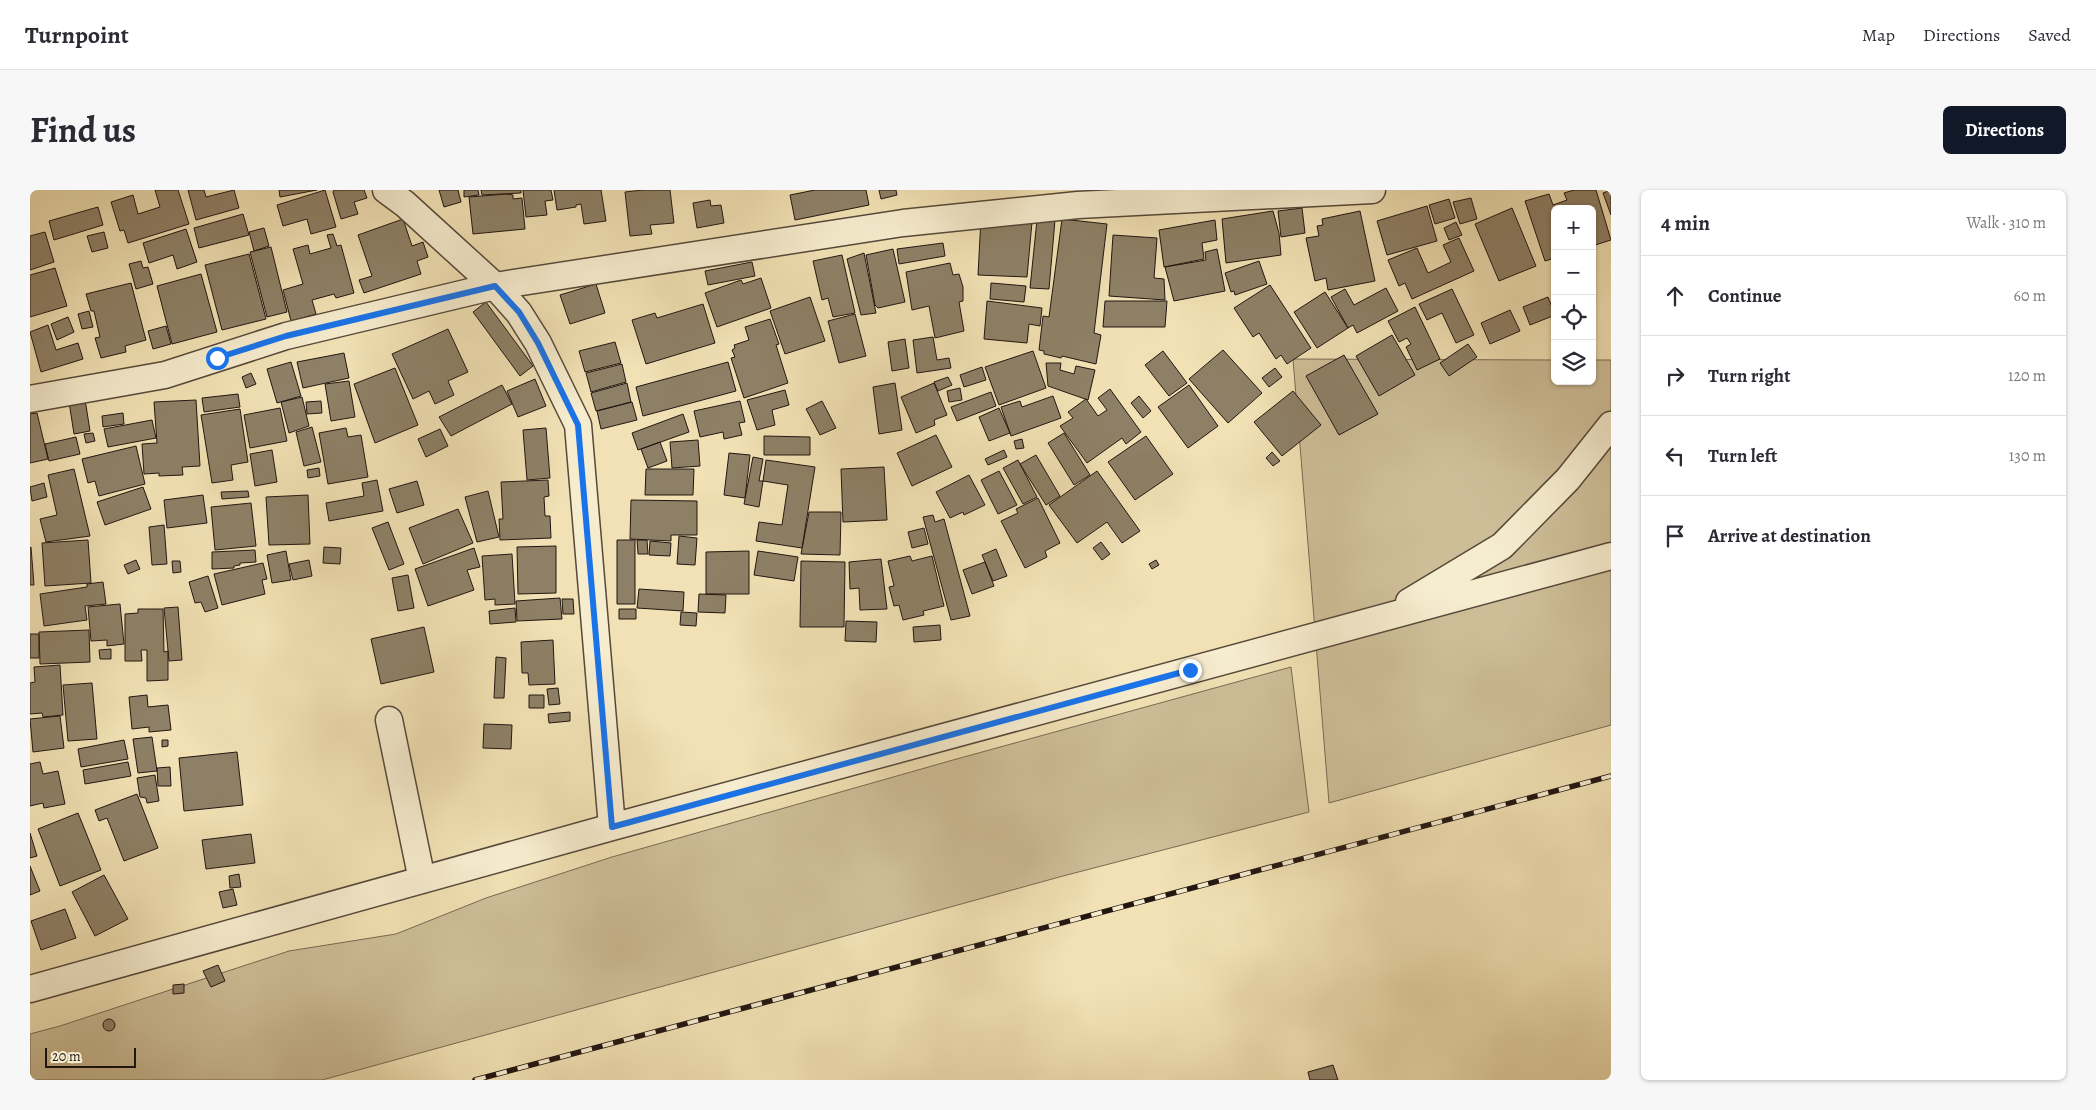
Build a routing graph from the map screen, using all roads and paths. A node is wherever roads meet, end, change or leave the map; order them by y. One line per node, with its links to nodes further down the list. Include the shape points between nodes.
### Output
1 (386, 190): 3 (street)
2 (1372, 190): 3 (street, via 1078,205 903,224)
3 (495, 286): 4 (street, via 286,336 165,375); 9 (street, via 519,312 538,343 578,425)
4 (30, 399)
5 (1611, 425): 7 (street, via 1568,479 1502,546)
6 (1611, 556): 7 (street)
7 (1383, 618): 9 (street)
8 (389, 720): 10 (street)
9 (612, 827): 10 (street)
10 (422, 880): 11 (street)
11 (30, 988)

